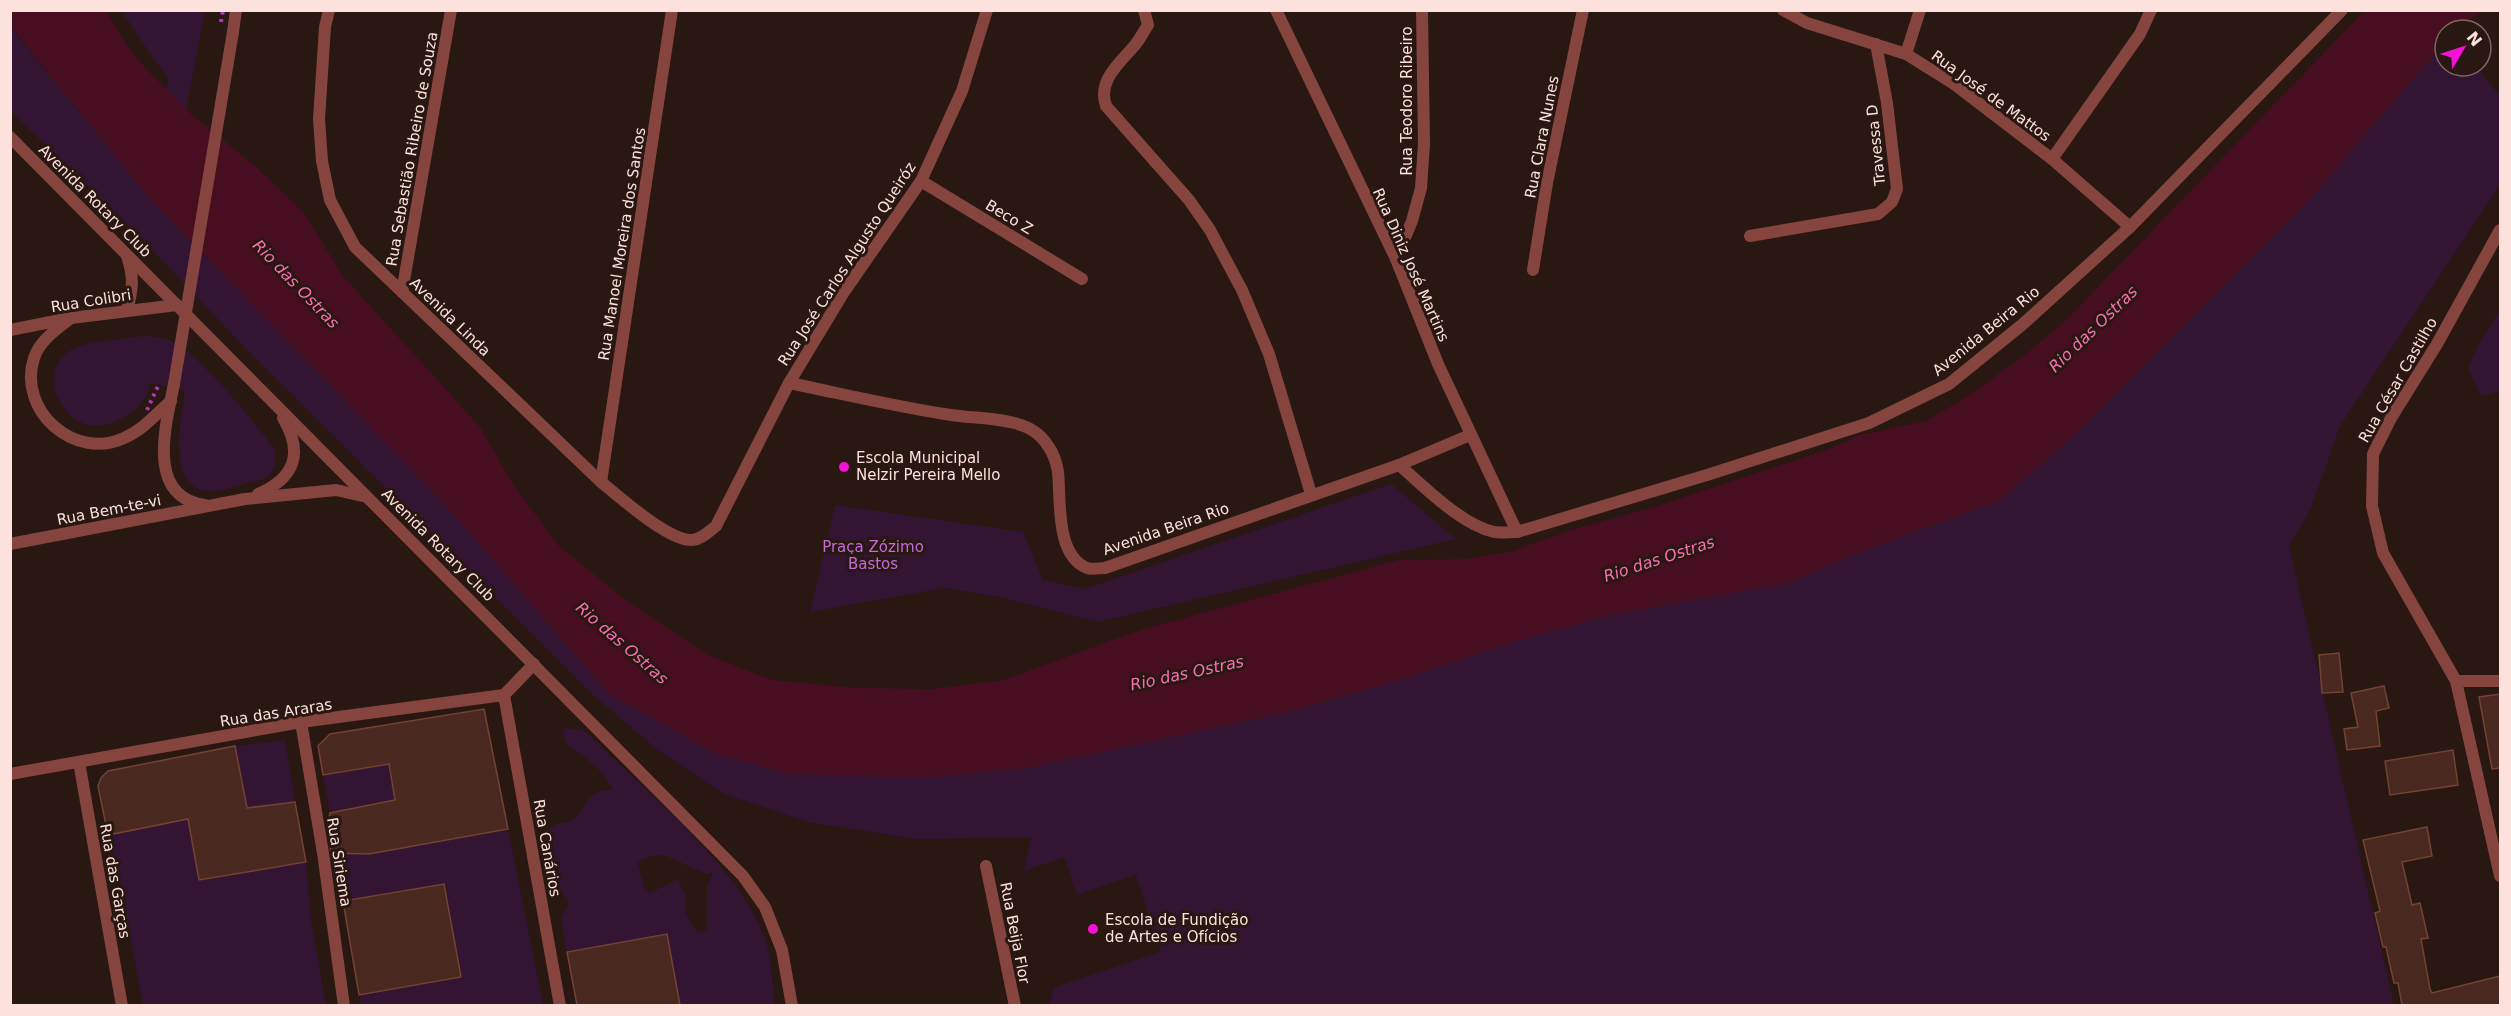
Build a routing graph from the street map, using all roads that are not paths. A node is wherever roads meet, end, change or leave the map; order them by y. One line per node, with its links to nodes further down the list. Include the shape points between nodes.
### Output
1 (236, 10): 33 (street, bridge)
2 (329, 10): 26 (street, Avenida Linda, via 319,119 330,200 355,247)
3 (451, 10): 26 (street, Rua Sebastião Ribeiro de Souza)
4 (672, 10): 36 (street, Rua Manoel Moreira dos Santos)
5 (987, 10): 18 (street, Rua José Carlos Algusto Queiróz, via 962,91)
6 (1144, 10): 37 (street, via 1148,25 1106,81 1102,95 1106,106 1189,200 1242,290 1269,354)
7 (1276, 10): 23 (street, Rua Diniz José Martins)
8 (1422, 10): 23 (street, Rua Teodoro Ribeiro, via 1421,188)
9 (1583, 10): 24 (street, Rua Clara Nunes)
10 (1783, 10): 14 (street, Rua José de Mattos, via 1807,23)
11 (1920, 10): 15 (street)
12 (2151, 10): 17 (street, via 2140,34)
13 (2342, 10): 19 (street, Avenida Beira Rio)
14 (1876, 45): 15 (street, Rua José de Mattos); 21 (street, Travessa D, via 1895,155 1897,189 1892,202 1878,214)
15 (1906, 54): 17 (street, Rua José de Mattos, via 1954,84)
16 (10, 137): 22 (street, Avenida Rotary Club)
17 (2052, 159): 19 (street, Rua José de Mattos)
18 (921, 181): 25 (street, Beco Z); 31 (street, Rua José Carlos Algusto Queiróz, via 844,292)
19 (2130, 227): 42 (street, Avenida Beira Rio, via 2023,324 1949,384 1869,423)
20 (2500, 230): 45 (street, Rua César Castilho, via 2373,454 2372,506 2383,553)
21 (1750, 236)
22 (126, 252): 27 (street, Avenida Rotary Club); 28 (street, via 134,289)
23 (1396, 259): 34 (street, Rua Diniz José Martins)
24 (1533, 270)
25 (1082, 279)
26 (402, 292): 36 (street, Avenida Linda)
27 (177, 305): 28 (street, Rua Colibri); 32 (street, Avenida Rotary Club)
28 (127, 310): 29 (street, Rua Colibri)
29 (72, 318): 30 (street, Rua Colibri); 33 (street, via 42,344 31,372 35,402 52,425 68,438 106,444 136,432)
30 (10, 330)
31 (789, 383): 37 (street, Avenida Beira Rio, via 994,420 1037,433 1049,447 1058,470 1065,542 1078,562 1089,569 1105,568); 41 (street, Rua José Carlos Algusto Queiróz)
32 (267, 396): 38 (street, Avenida Rotary Club); 39 (street, via 292,435 293,461 280,482)
33 (171, 400): 40 (street, via 163,440 166,471 182,496)
34 (1470, 435): 35 (street, Avenida Beira Rio); 42 (street, Rua Diniz José Martins)
35 (1399, 465): 37 (street, Avenida Beira Rio); 42 (street, Avenida Beira Rio, via 1477,526 1495,532)
36 (601, 482): 41 (street, Avenida Linda, via 680,538 703,537)
37 (1311, 494)
38 (370, 498): 39 (street, via 336,490); 44 (street, Avenida Rotary Club)
39 (245, 499): 40 (street, Rua Bem-te-vi)
40 (213, 506): 43 (street, Rua Bem-te-vi)
41 (716, 526)
42 (1517, 532)
43 (10, 544)
44 (534, 664): 47 (street); 56 (street, Avenida Rotary Club, via 743,876 765,907 782,950)
45 (2456, 681): 46 (street); 52 (street, Rua César Castilho)
46 (2500, 681)
47 (504, 695): 48 (street, Rua das Araras); 55 (street, Rua Canários)
48 (301, 722): 49 (street, Rua das Araras); 54 (street, Rua Siriema)
49 (79, 762): 50 (street, Rua das Araras); 53 (street, Rua das Garças)
50 (10, 774)
51 (986, 866): 57 (street, Rua Beija Flor)
52 (2500, 876)
53 (122, 1005)
54 (344, 1005)
55 (560, 1005)
56 (792, 1005)
57 (1015, 1005)

